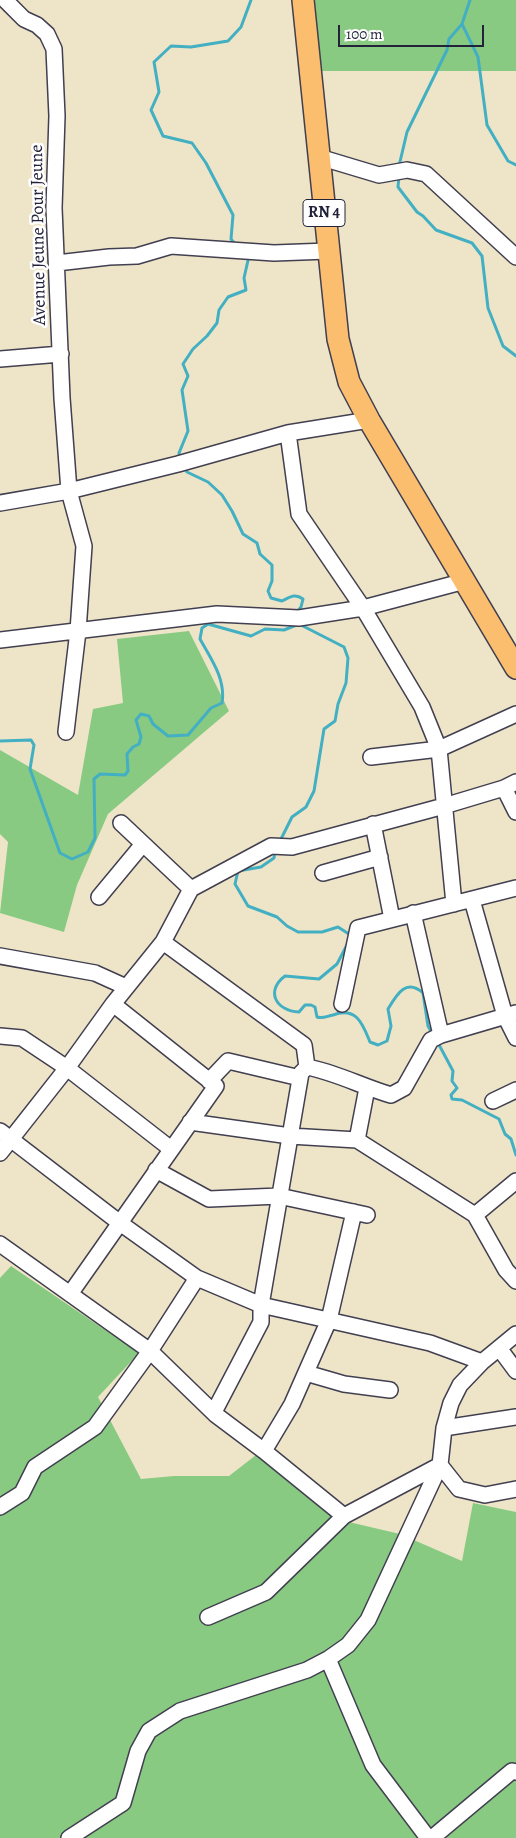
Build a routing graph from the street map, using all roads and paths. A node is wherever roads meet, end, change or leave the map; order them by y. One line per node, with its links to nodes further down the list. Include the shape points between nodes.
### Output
1 (5, 0): 6 (street, Avenue Jeune Pour Jeune, via 24,18 38,25 54,49)
2 (303, 0): 3 (highway, RN 4)
3 (319, 157): 4 (highway, RN 4); 5 (street, via 379,175 407,170 426,174)
4 (328, 251): 6 (street, via 274,253 171,246 137,256); 9 (highway, RN 4, via 338,339 349,382)
5 (516, 257)
6 (57, 263): 7 (street, Avenue Jeune Pour Jeune)
7 (61, 354): 8 (street); 11 (street, Avenue Jeune Pour Jeune)
8 (0, 359)
9 (369, 420): 10 (street); 13 (highway, RN 4)
10 (288, 433): 11 (street); 14 (street, via 299,514)
11 (69, 492): 12 (street); 15 (street, Avenue Jeune Pour Jeune, via 84,546)
12 (0, 503)
13 (465, 581): 14 (street); 17 (highway, RN 4)
14 (363, 608): 15 (street, via 295,619 216,614); 20 (street, via 422,707)
15 (78, 631): 16 (street); 19 (street, Avenue Jeune Pour Jeune)
16 (0, 640)
17 (516, 668)
18 (516, 714): 20 (street)
19 (66, 732)
20 (440, 748): 21 (street); 23 (street)
21 (371, 757)
22 (510, 785): 23 (street); 24 (street)
23 (444, 806): 26 (street); 34 (street)
24 (516, 812)
25 (121, 823): 27 (street)
26 (373, 824): 28 (street); 31 (street, via 292,847 277,846)
27 (143, 844): 31 (street); 32 (street)
28 (380, 857): 29 (street); 36 (street)
29 (323, 873)
30 (516, 888): 33 (street)
31 (191, 889): 37 (street)
32 (99, 897)
33 (472, 900): 34 (street); 42 (street)
34 (454, 904): 35 (street)
35 (413, 913): 36 (street); 44 (street)
36 (392, 918): 41 (street, via 358,928)
37 (163, 942): 39 (street); 47 (street, via 304,1045)
38 (0, 956): 39 (street, via 96,973)
39 (126, 987): 40 (street)
40 (113, 1004): 46 (street); 48 (street)
41 (342, 1004)
42 (510, 1014): 44 (street); 45 (street)
43 (0, 1036): 46 (street, via 22,1038)
44 (437, 1037): 49 (street, via 404,1088 391,1095)
45 (516, 1038)
46 (67, 1068): 53 (street); 56 (street)
47 (303, 1072): 48 (street, via 228,1061); 49 (street, via 316,1069); 54 (street)
48 (209, 1081): 52 (street, via 216,1086)
49 (367, 1088): 55 (street)
50 (516, 1090): 51 (street)
51 (493, 1101)
52 (190, 1122): 54 (street); 56 (street)
53 (6, 1135): 57 (street); 62 (street)
54 (290, 1136): 55 (street); 60 (street)
55 (357, 1140): 61 (street)
56 (171, 1150): 58 (street)
57 (0, 1153)
58 (156, 1170): 60 (street, via 209,1199); 62 (street)
59 (516, 1181): 61 (street)
60 (280, 1196): 67 (street); 68 (street, via 361,1213)
61 (475, 1215): 65 (street, via 506,1270)
62 (120, 1223): 64 (street); 66 (street)
63 (0, 1244): 66 (street)
64 (197, 1278): 67 (street); 71 (street)
65 (516, 1281)
66 (70, 1294): 71 (street)
67 (261, 1305): 68 (street); 76 (street, via 261,1322)
68 (329, 1320): 72 (street, via 430,1343); 74 (street)
69 (516, 1334): 70 (street)
70 (499, 1348): 72 (street); 73 (street)
71 (150, 1351): 76 (street); 82 (street, via 95,1427 35,1467 22,1493)
72 (482, 1362): 78 (street, via 460,1385)
73 (516, 1371)
74 (306, 1373): 75 (street, via 344,1384); 79 (street)
75 (390, 1390)
76 (214, 1412): 79 (street)
77 (516, 1417): 78 (street)
78 (444, 1428): 80 (street)
79 (264, 1451): 83 (street)
80 (440, 1465): 81 (street, via 459,1489 485,1495); 83 (street); 85 (street, via 368,1620 348,1645)
81 (516, 1489)
82 (0, 1507)
83 (344, 1516): 84 (street, via 266,1592)
84 (208, 1616)
85 (328, 1659): 87 (street, via 307,1670 180,1711 149,1731 138,1751 123,1803); 89 (street, via 373,1765)
86 (516, 1772): 90 (street, via 512,1771)
87 (89, 1833): 88 (street)
88 (69, 1838)
89 (428, 1838)
90 (432, 1838)

